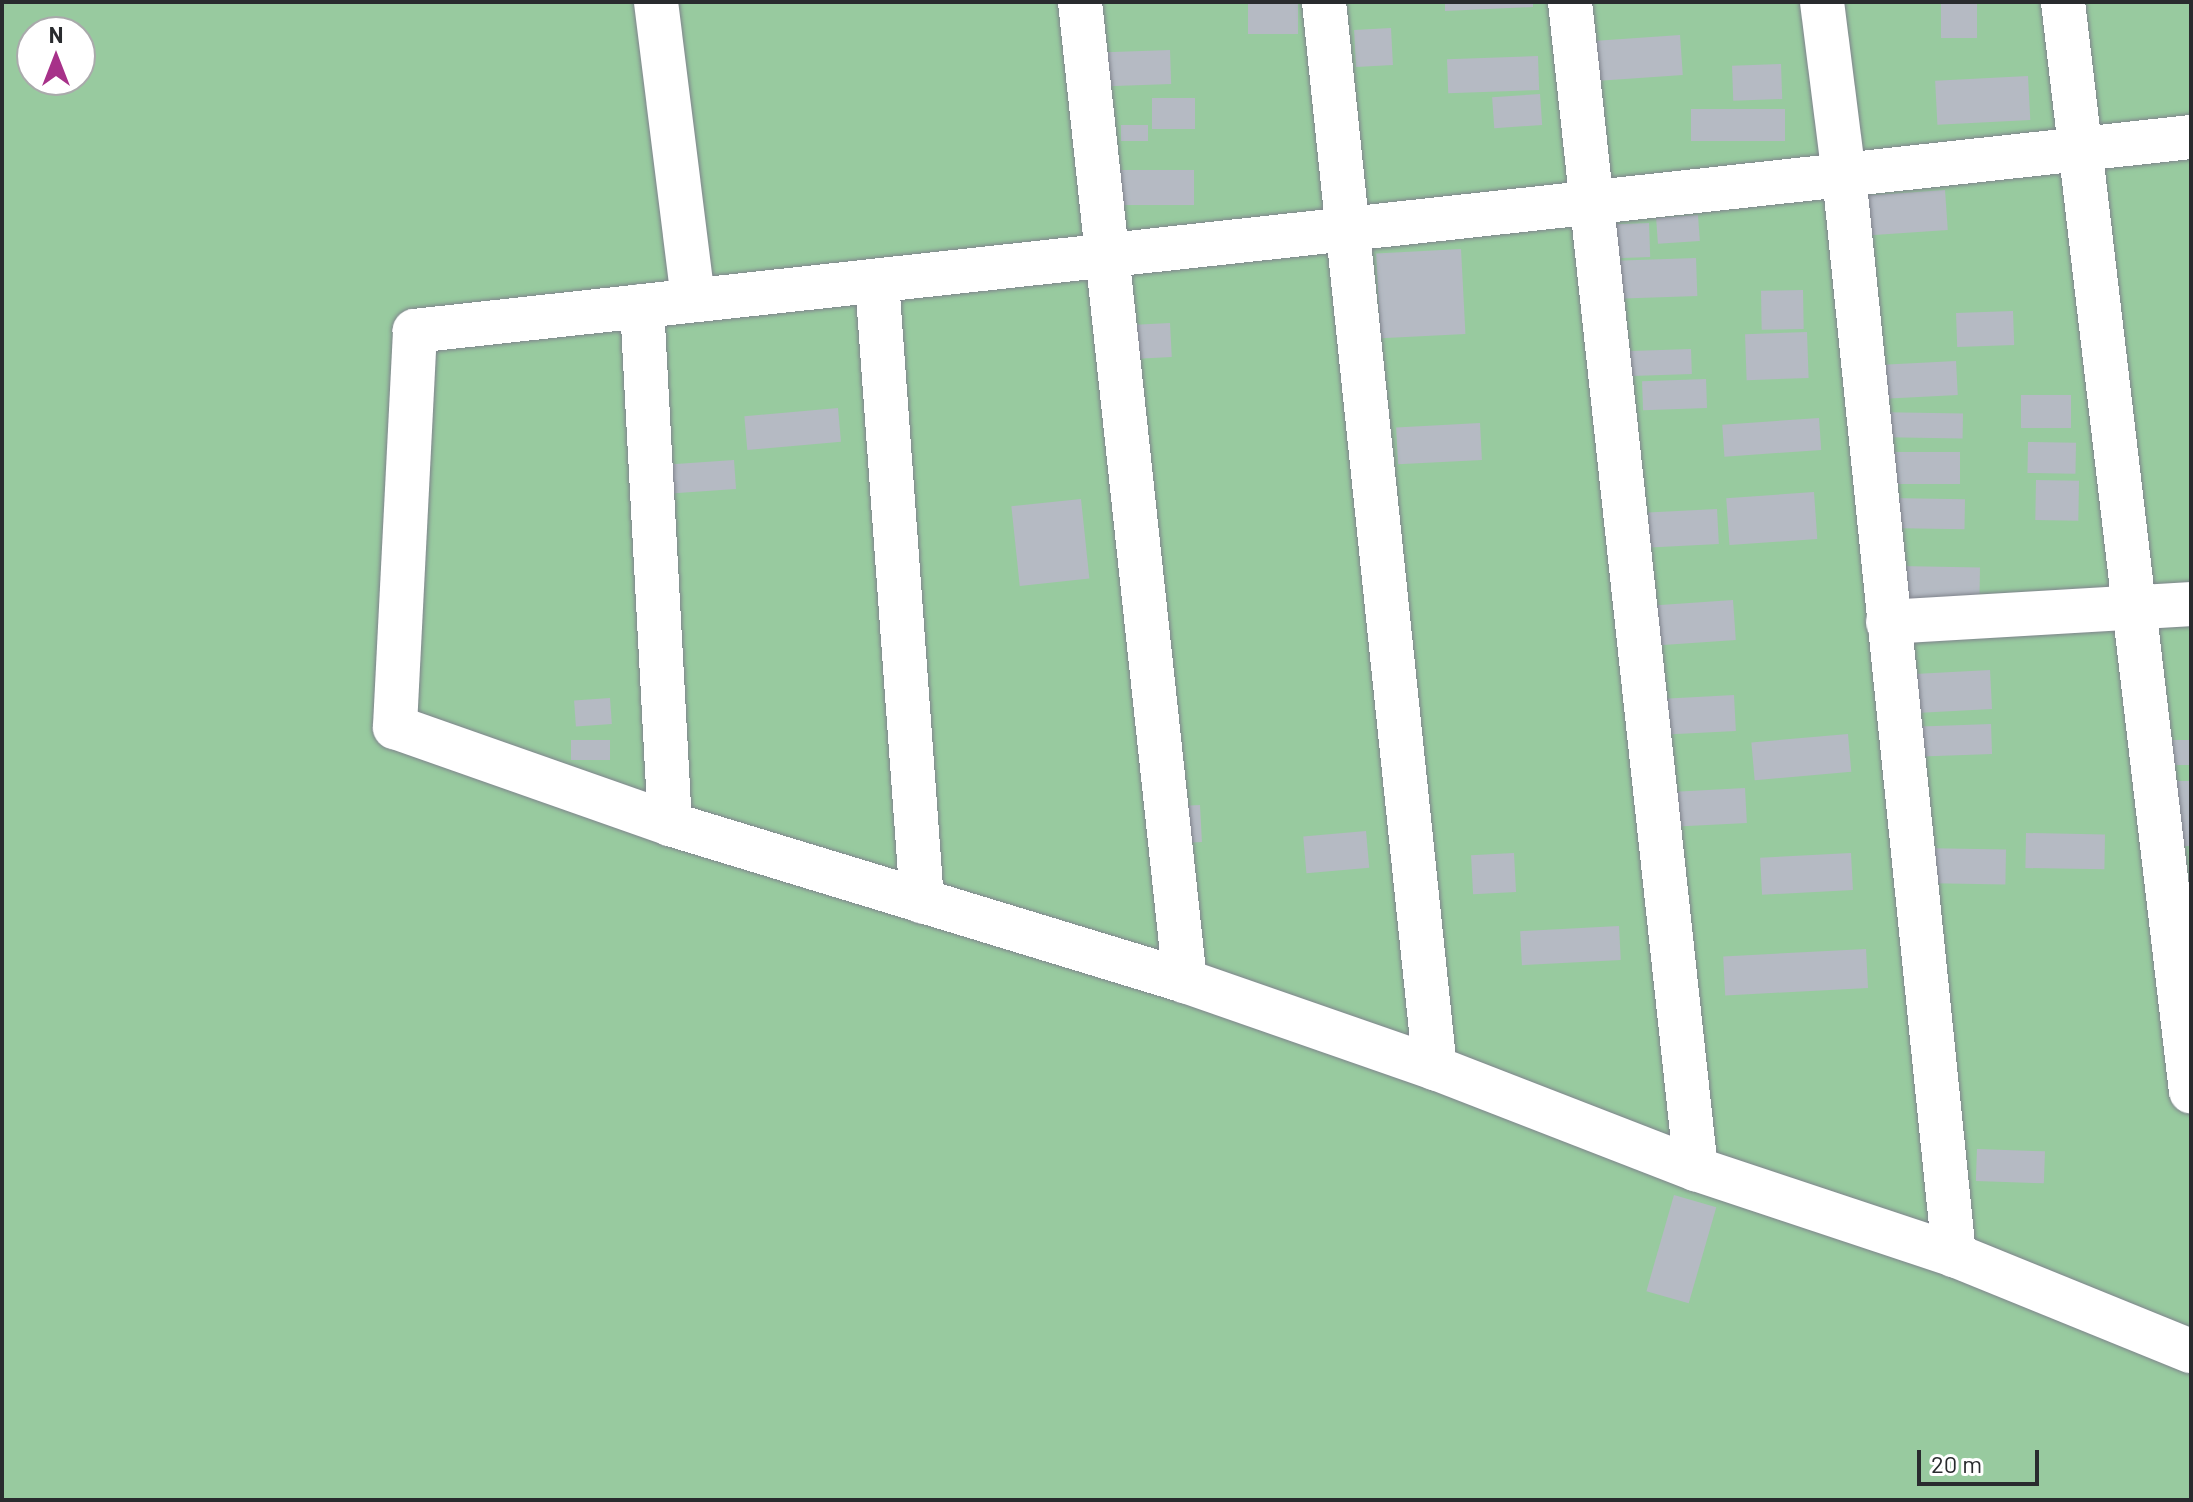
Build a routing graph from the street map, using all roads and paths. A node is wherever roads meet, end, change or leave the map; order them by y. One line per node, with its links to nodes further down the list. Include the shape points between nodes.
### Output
1 (656, 2): 14 (street)
2 (1080, 2): 12 (street)
3 (1324, 2): 11 (street)
4 (1570, 2): 10 (street)
5 (1822, 2): 9 (street)
6 (2063, 2): 8 (street)
7 (2191, 137): 8 (street)
8 (2080, 149): 9 (street); 17 (street)
9 (1844, 175): 10 (street); 18 (street)
10 (1591, 202): 11 (street); 24 (street)
11 (1348, 229): 12 (street); 22 (street)
12 (1108, 255): 13 (street); 21 (street)
13 (877, 281): 14 (street); 20 (street)
14 (693, 300): 15 (street)
15 (642, 306): 19 (street); 19 (street, via 415,331 395,727)
16 (2191, 604): 17 (street)
17 (2134, 607): 18 (street); 23 (street)
18 (1888, 622): 25 (street)
19 (670, 824): 20 (street)
20 (922, 901): 21 (street)
21 (1185, 981): 22 (street)
22 (1435, 1068): 24 (street)
23 (2191, 1092)
24 (1696, 1169): 25 (street)
25 (1954, 1255): 26 (street)
26 (2191, 1351)

